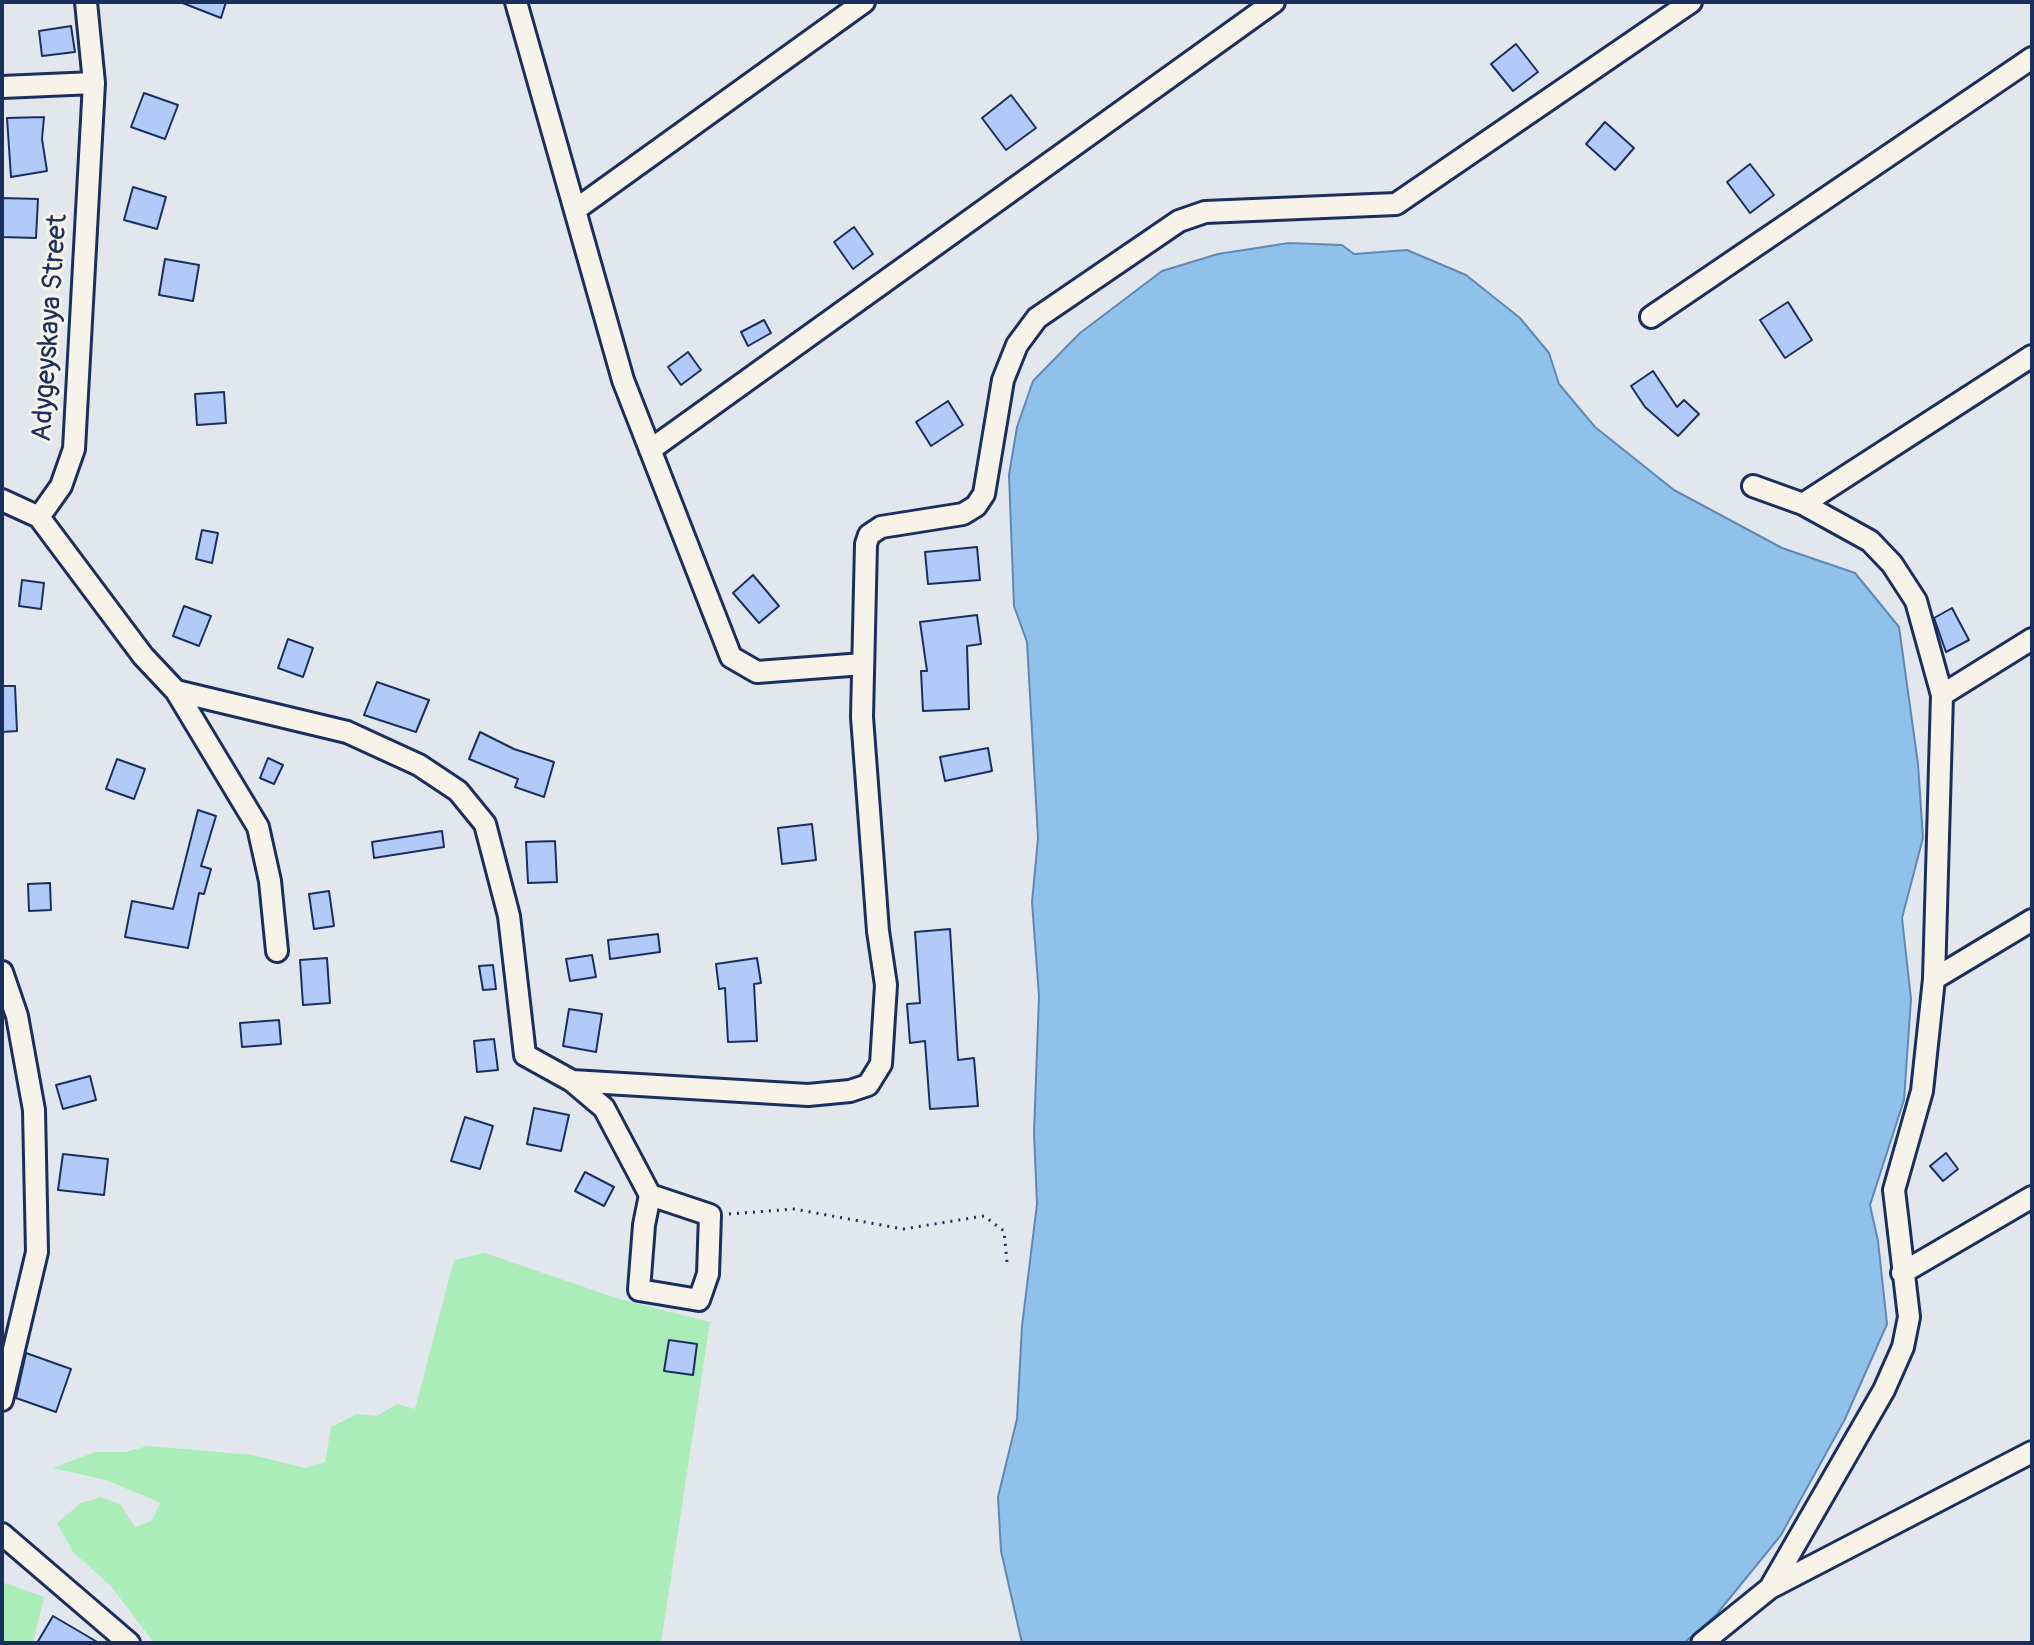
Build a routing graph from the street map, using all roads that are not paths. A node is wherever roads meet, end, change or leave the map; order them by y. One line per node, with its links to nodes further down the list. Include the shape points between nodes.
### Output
1 (86, 2): 7 (street, Adygeyskaya Street)
2 (516, 2): 9 (street)
3 (864, 2): 9 (street)
4 (1274, 2): 12 (street)
5 (1691, 2): 18 (street, via 1396,204 1205,212 1179,221 1037,318 1017,345 1003,380 984,494 976,506 963,514 881,527 869,535)
6 (2032, 58): 10 (street)
7 (94, 83): 8 (street); 16 (street, Adygeyskaya Street, via 74,449 61,486)
8 (2, 87)
9 (575, 210): 12 (street, via 623,380)
10 (1651, 317)
11 (2032, 356): 15 (street)
12 (650, 450): 18 (street, via 731,657 757,672)
13 (1753, 486): 15 (street)
14 (2, 500): 16 (street)
15 (1803, 504): 20 (street, via 1870,541 1892,564 1916,601)
16 (39, 517): 19 (street, via 143,656)
17 (2032, 639): 20 (street)
18 (863, 664): 25 (street, via 862,717 886,985 881,1064 868,1085 808,1095)
19 (176, 691): 22 (street, via 258,827); 25 (street, via 347,732 419,765 458,791 485,824 509,916 525,1055)
20 (1942, 695): 24 (street)
21 (2032, 920): 24 (street)
22 (277, 951)
23 (2, 972): 29 (street, via 17,1016 34,1110 37,1252)
24 (1934, 979): 28 (street, via 1922,1091 1894,1190)
25 (572, 1081): 26 (street, via 604,1108)
26 (650, 1195): 26 (street, via 710,1215 708,1274 699,1300 639,1290)
27 (2032, 1197): 28 (street)
28 (1902, 1273): 32 (street, via 1909,1317 1903,1347 1884,1390)
29 (2, 1400)
30 (2032, 1452): 32 (street)
31 (2, 1534): 33 (street)
32 (1770, 1588): 34 (street)
33 (129, 1643)
34 (1702, 1643)

